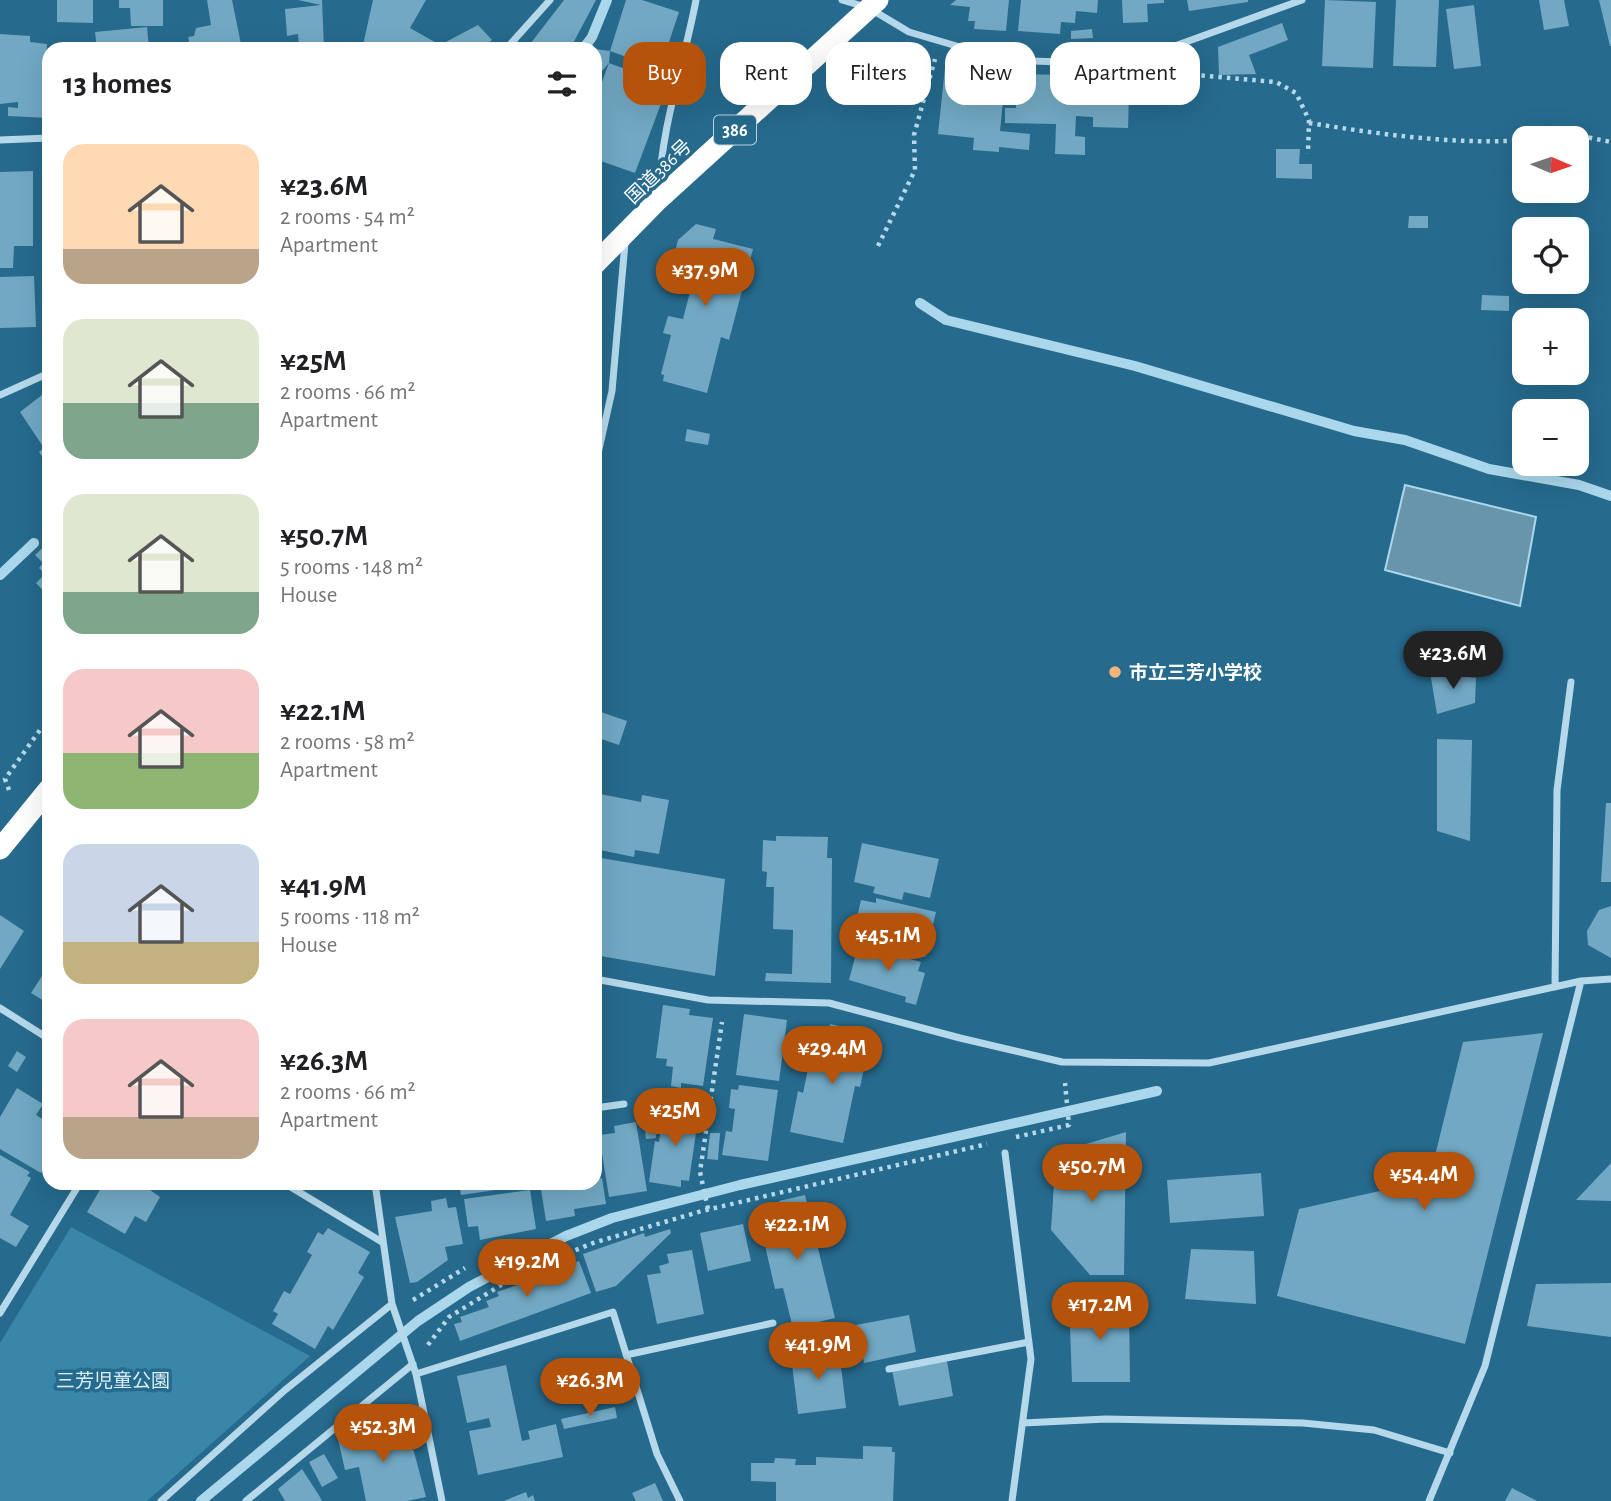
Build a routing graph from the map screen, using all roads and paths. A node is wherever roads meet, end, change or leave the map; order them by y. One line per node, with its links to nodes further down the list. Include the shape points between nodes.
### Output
1 (550, 0): 6 (street)
2 (696, 0): 18 (street, via 663,136)
3 (842, 0): 5 (street)
4 (1302, 0): 8 (street)
5 (874, 4): 7 (street, via 909,32); 18 (highway, 国道386号 / 386)
6 (512, 42)
7 (940, 42): 9 (street, via 1003,60); 20 (path, via 914,135 915,170)
8 (1183, 42)
9 (1050, 62)
10 (1200, 75): 11 (path, via 1276,82 1296,93)
11 (1309, 123): 15 (path, via 1387,135); 17 (path)
12 (42, 138): 14 (street)
13 (1589, 138): 16 (path)
14 (0, 140)
15 (1512, 141)
16 (1611, 142)
17 (1308, 154)
18 (658, 200): 19 (highway, 国道386号 / 386)
19 (625, 235): 21 (highway, 国道386号 / 386); 24 (street, via 612,391)
20 (878, 246)
21 (602, 257)
22 (42, 376): 23 (street)
23 (0, 395)
24 (602, 436)
25 (1571, 682): 33 (street, via 1557,790)
26 (42, 732): 27 (path, via 5,779)
27 (9, 790)
28 (42, 798): 29 (highway)
29 (0, 849)
30 (1611, 979): 32 (street)
31 (602, 980): 34 (street)
32 (1581, 981): 33 (street); 58 (street, via 1485,1366)
33 (1555, 987): 34 (street, via 1209,1063 1062,1062 829,1003)
34 (725, 1000): 46 (path, via 700,1172)
35 (0, 1008): 36 (street)
36 (42, 1035)
37 (1064, 1094): 40 (path, via 1069,1125)
38 (624, 1104): 39 (street)
39 (602, 1107)
40 (1002, 1140)
41 (989, 1144): 46 (path)
42 (1005, 1153): 52 (street)
43 (76, 1190): 50 (street)
44 (296, 1190): 47 (street)
45 (376, 1190): 47 (street)
46 (708, 1209): 54 (path, via 593,1243 524,1270 449,1317)
47 (382, 1242): 49 (street)
48 (465, 1268): 49 (path, via 418,1299)
49 (392, 1304): 54 (street); 59 (street, via 285,1390)
50 (0, 1313)
51 (773, 1323): 53 (street)
52 (1029, 1342): 55 (street); 57 (street)
53 (626, 1355): 56 (street, via 612,1311); 62 (street, via 657,1454)
54 (413, 1364): 56 (street); 60 (street)
55 (889, 1369)
56 (416, 1374): 61 (street)
57 (1023, 1423): 58 (street, via 1106,1419 1303,1423 1374,1430); 63 (street)
58 (1450, 1452): 64 (street)
59 (161, 1501)
60 (246, 1501)
61 (442, 1501)
62 (680, 1501)
63 (1012, 1501)
64 (1429, 1501)

